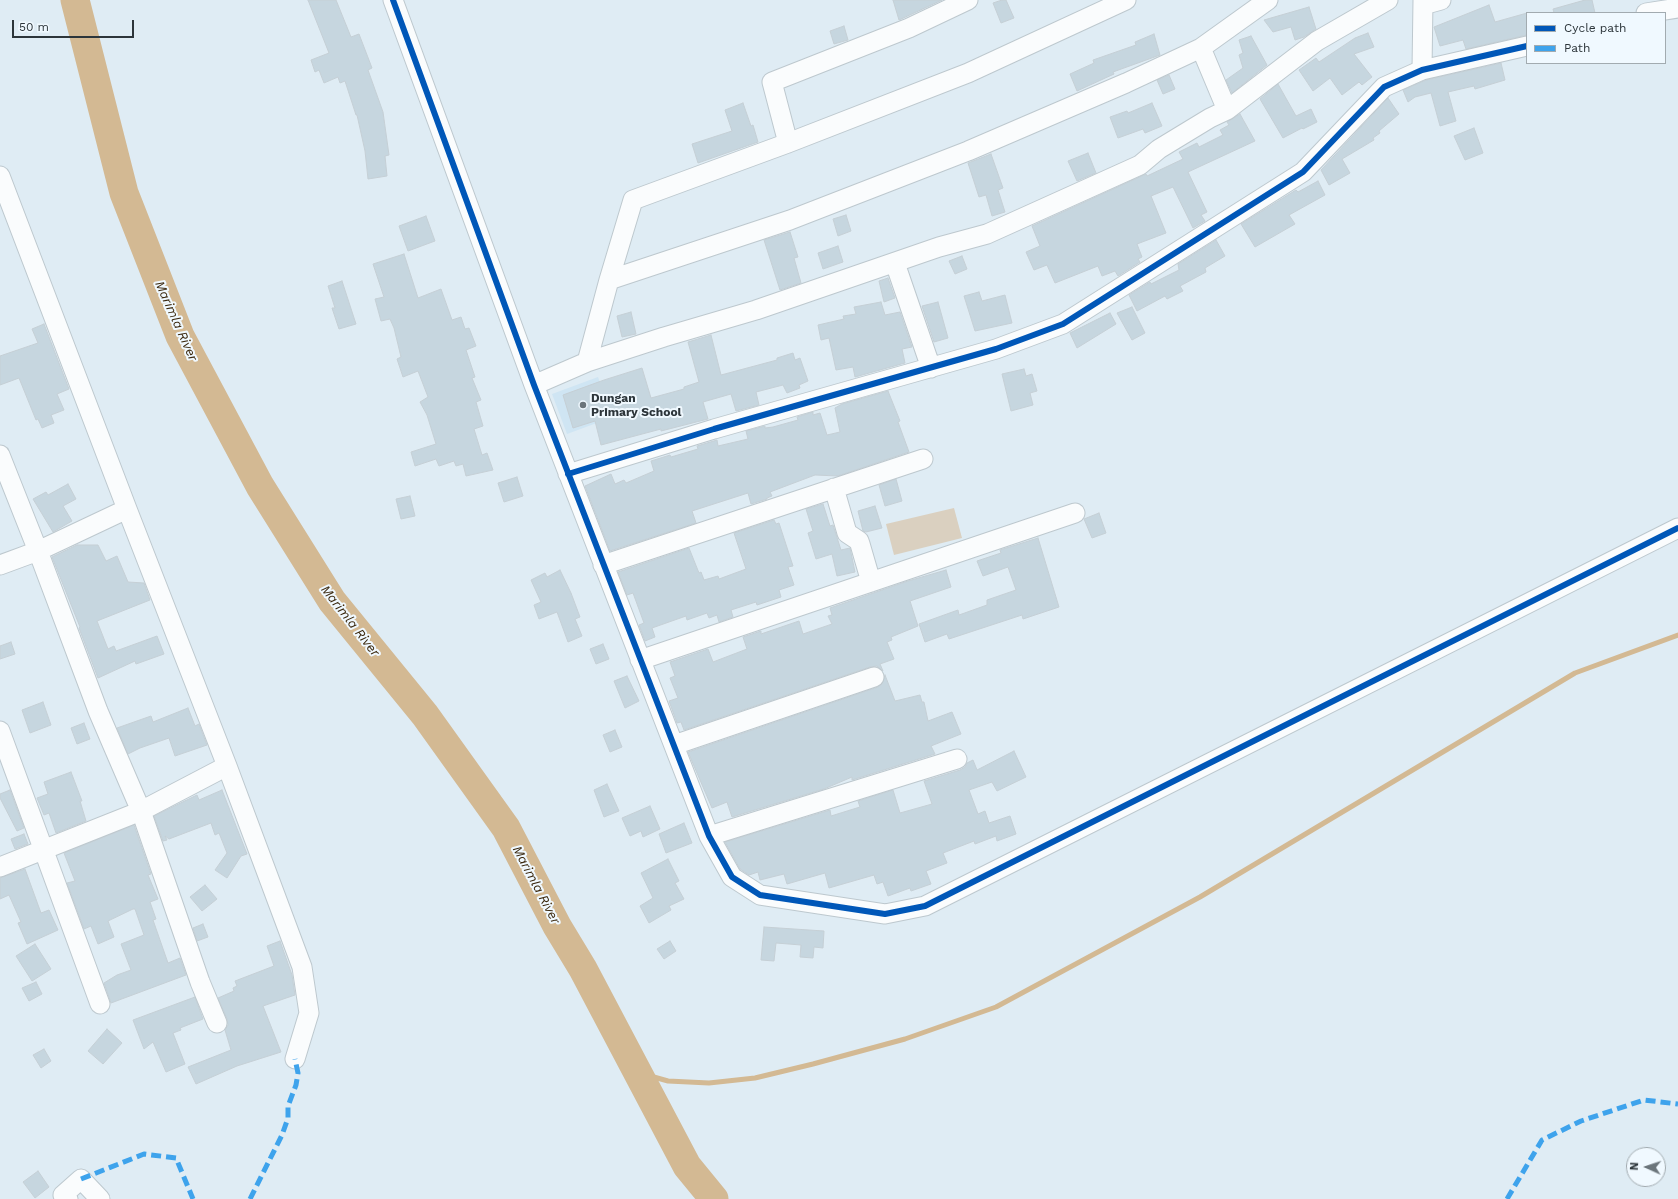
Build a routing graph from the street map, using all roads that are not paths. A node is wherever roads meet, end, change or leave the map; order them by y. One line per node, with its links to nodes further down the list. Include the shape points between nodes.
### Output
1 (393, 0): 20 (street)
2 (968, 0): 14 (street, via 909,28 772,82)
3 (1126, 0): 14 (street, via 968,73)
4 (1268, 0): 11 (street)
5 (1388, 0): 13 (street, via 1316,41)
6 (1441, 0): 7 (street)
7 (1423, 3): 12 (street)
8 (1678, 8): 9 (street)
9 (1652, 12)
10 (1526, 46): 12 (street)
11 (1201, 48): 13 (street); 17 (street, via 968,151 790,220)
12 (1422, 70): 19 (street, via 1384,87 1303,172 1063,324 996,349)
13 (1227, 110): 16 (street, via 1159,149 1140,165 987,234 939,247)
14 (788, 143): 17 (street, via 633,200)
15 (0, 176): 25 (street)
16 (895, 263): 18 (street, via 756,310); 19 (street)
17 (609, 280): 18 (street)
18 (586, 362): 20 (street)
19 (930, 368): 23 (street, via 714,429)
20 (534, 385): 23 (street)
21 (0, 455): 28 (street)
22 (923, 459): 24 (street)
23 (568, 474): 30 (street)
24 (834, 488): 30 (street); 31 (street, via 848,533 859,541)
25 (127, 508): 28 (street); 37 (street)
26 (1075, 512): 31 (street)
27 (1678, 528): 39 (street, via 925,906 885,914 760,895 732,877)
28 (38, 551): 29 (street); 38 (street, via 98,711)
29 (0, 565)
30 (603, 565): 32 (street)
31 (871, 582): 32 (street)
32 (640, 660): 35 (street)
33 (874, 677): 35 (street)
34 (0, 731): 40 (street)
35 (674, 745): 39 (street)
36 (957, 759): 39 (street)
37 (227, 766): 38 (street); 44 (street, via 302,967 309,1013)
38 (141, 811): 40 (street); 43 (street, via 200,982)
39 (708, 836)
40 (45, 849): 41 (street); 42 (street)
41 (0, 867)
42 (100, 1004)
43 (217, 1023)
44 (295, 1059)
45 (68, 1199): 46 (street, via 63,1195 81,1178)
46 (100, 1199)

